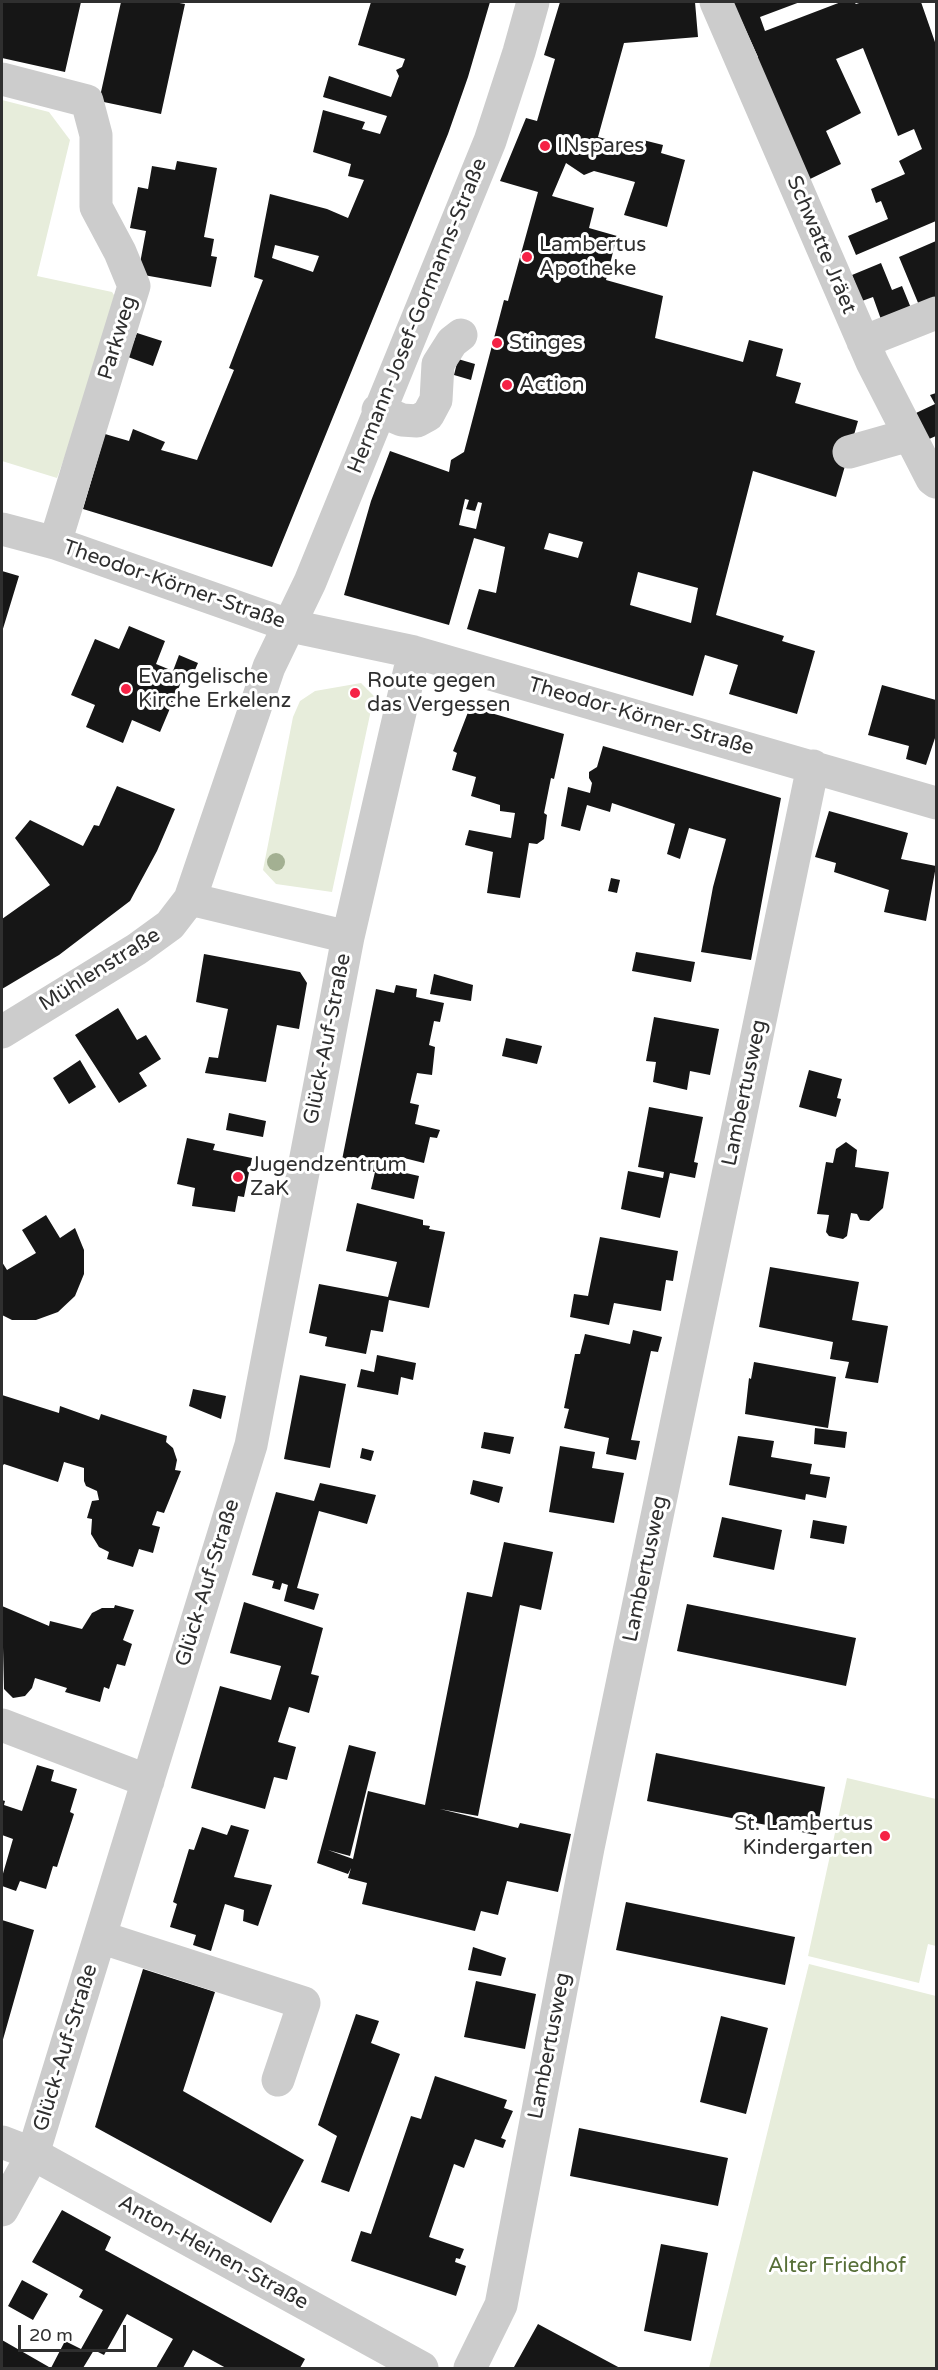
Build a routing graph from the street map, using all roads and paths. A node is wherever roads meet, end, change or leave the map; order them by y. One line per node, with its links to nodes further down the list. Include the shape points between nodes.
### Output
1 (532, 2): 7 (street, Hermann-Josef-Gormanns-Straße, via 489,141)
2 (716, 2): 6 (street, Schwatte Jräet)
3 (2, 79): 12 (street, Parkweg, via 87,101 96,135 96,207 134,286)
4 (936, 313): 6 (street)
5 (461, 335): 7 (street, via 438,364 436,400 428,415 417,421 402,420)
6 (863, 342): 8 (street, Schwatte Jräet)
7 (378, 410): 13 (street, Hermann-Josef-Gormanns-Straße)
8 (909, 435): 9 (street); 10 (street, Schwatte Jräet)
9 (849, 452)
10 (936, 482)
11 (2, 529): 12 (street, Theodor-Körner-Straße)
12 (55, 543): 13 (street, Theodor-Körner-Straße)
13 (291, 626): 14 (street, Theodor-Körner-Straße); 17 (street, Hermann-Josef-Gormanns-Straße, via 269,667)
14 (414, 652): 15 (street, Theodor-Körner-Straße); 18 (street, Glück-Auf-Straße)
15 (813, 766): 16 (street, Theodor-Körner-Straße); 28 (street, Lambertusweg, via 588,1848 501,2305)
16 (936, 803)
17 (190, 899): 18 (street); 19 (street, Mühlenstraße, via 170,925 137,949)
18 (348, 937): 21 (street, Glück-Auf-Straße, via 251,1444)
19 (2, 1032)
20 (2, 1725): 21 (street)
21 (148, 1781): 22 (street, Glück-Auf-Straße)
22 (100, 1937): 23 (street, via 304,2003); 25 (street, Glück-Auf-Straße)
23 (278, 2080)
24 (2, 2142): 25 (street, Anton-Heinen-Straße)
25 (33, 2154): 26 (street, Glück-Auf-Straße); 27 (street, Anton-Heinen-Straße)
26 (2, 2210)
27 (422, 2368)
28 (471, 2368)

